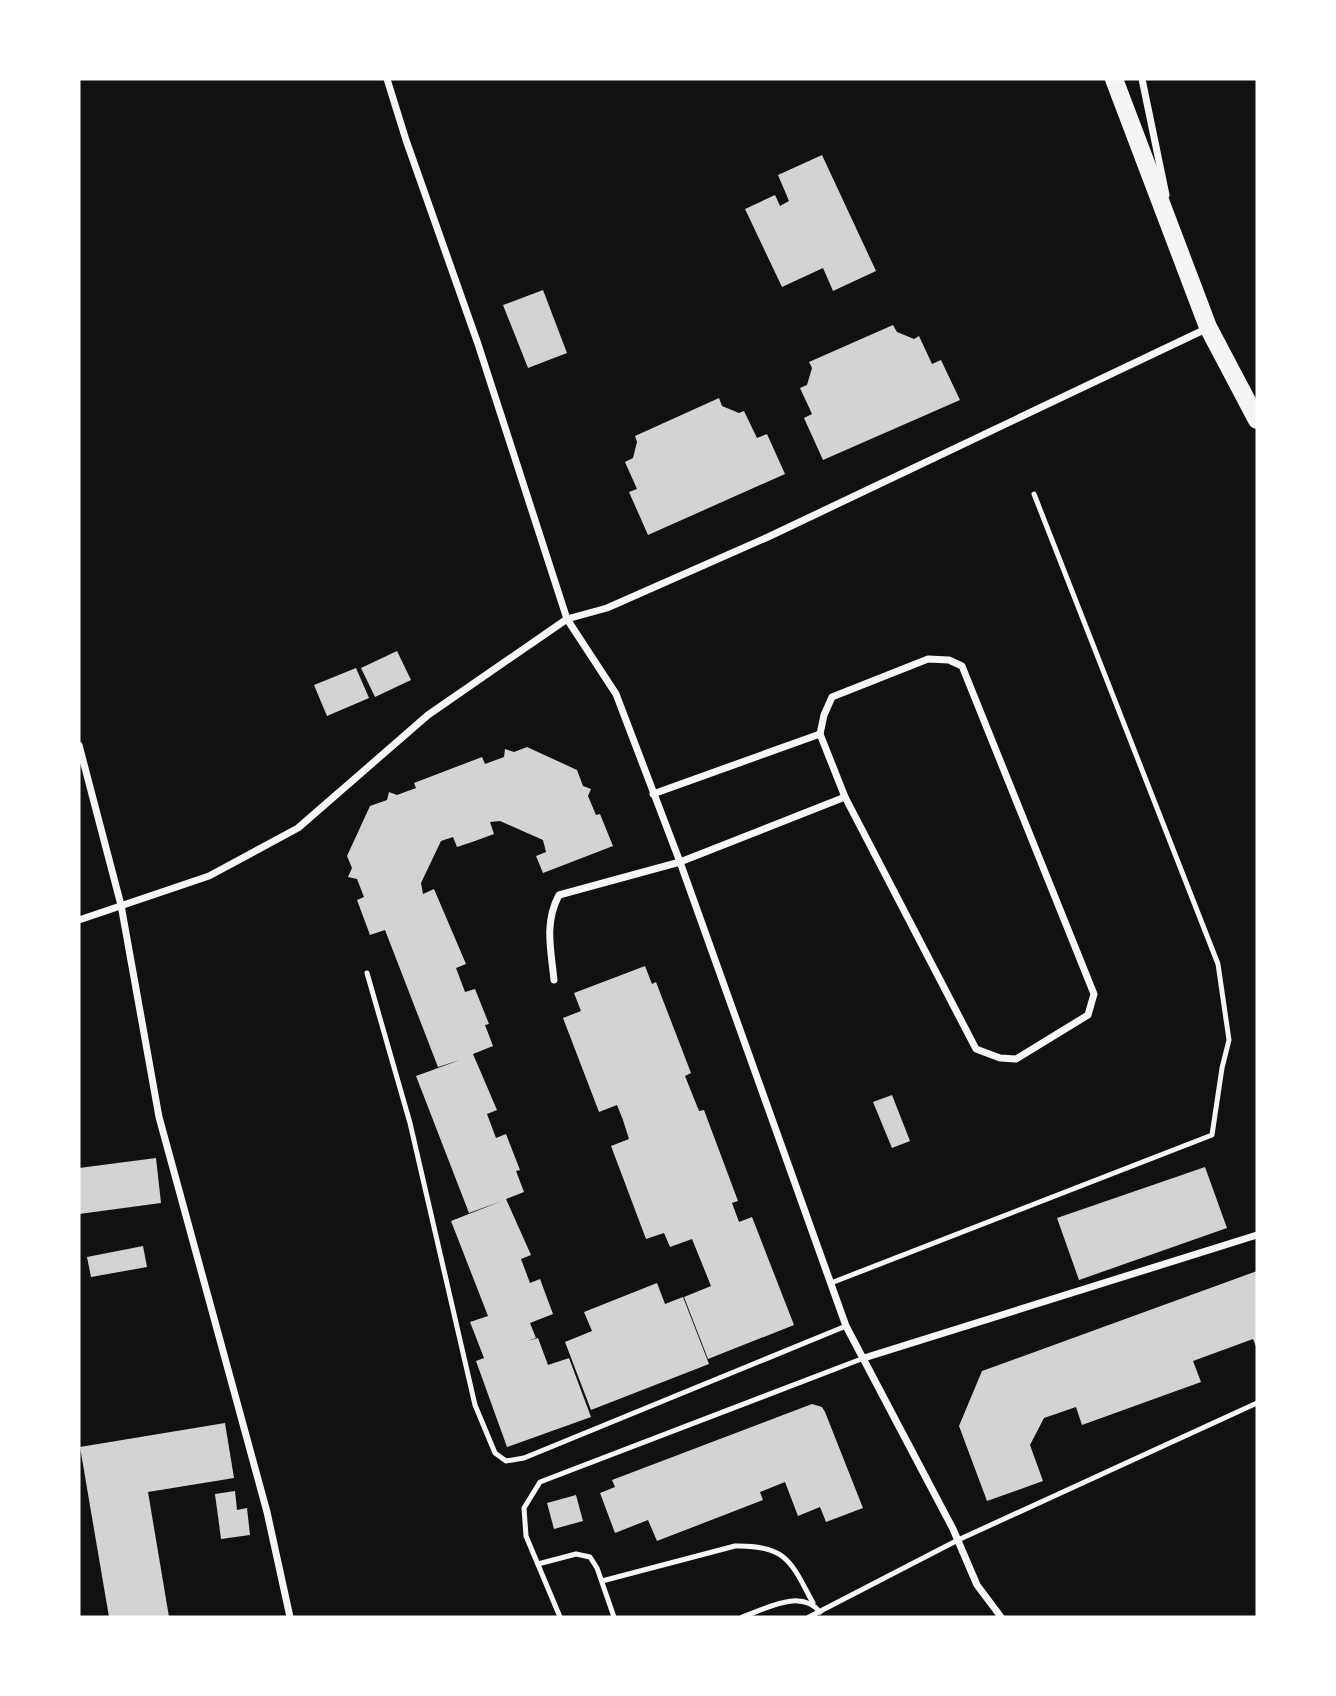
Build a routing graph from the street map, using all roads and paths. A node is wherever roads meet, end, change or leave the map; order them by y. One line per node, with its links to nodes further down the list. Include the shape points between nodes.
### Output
1 (387, 79): 8 (street)
2 (1114, 79): 4 (main road)
3 (1142, 79): 4 (street)
4 (1174, 231): 5 (main road)
5 (1208, 327): 6 (main road); 8 (street, via 768,537 607,608)
6 (1257, 420)
7 (1034, 494): 19 (lane, via 1218,964 1229,1040 1212,1135)
8 (567, 619): 11 (street, via 617,694); 14 (street, via 428,715 298,828 209,876)
9 (820, 734): 11 (street); 12 (street); 12 (street, via 832,696 928,659 962,666 1094,994 1088,1015 1016,1059 975,1049)
10 (79, 745): 14 (street)
11 (653, 794): 13 (street)
12 (845, 797): 13 (street)
13 (680, 862): 17 (street, via 559,895 548,929); 19 (street)
14 (121, 905): 15 (street); 28 (street, via 159,1117 267,1512)
15 (79, 920)
16 (367, 973): 20 (lane, via 410,1123 475,1405 495,1453 506,1461 524,1458)
17 (554, 980)
18 (1257, 1235): 21 (street)
19 (831, 1283): 20 (street)
20 (846, 1326): 21 (street)
21 (864, 1358): 23 (street); 24 (lane, via 540,1482 524,1508 526,1536)
22 (1257, 1403): 23 (lane)
23 (958, 1540): 27 (lane); 33 (street, via 977,1585)
24 (538, 1564): 25 (lane, via 576,1554 590,1557); 29 (lane)
25 (601, 1581): 26 (lane, via 735,1546 757,1545 780,1553 793,1566); 30 (lane)
26 (813, 1604): 27 (lane); 31 (lane, via 784,1602)
27 (820, 1612): 32 (lane)
28 (290, 1617)
29 (560, 1617)
30 (614, 1617)
31 (742, 1617)
32 (809, 1617)
33 (1001, 1617)

